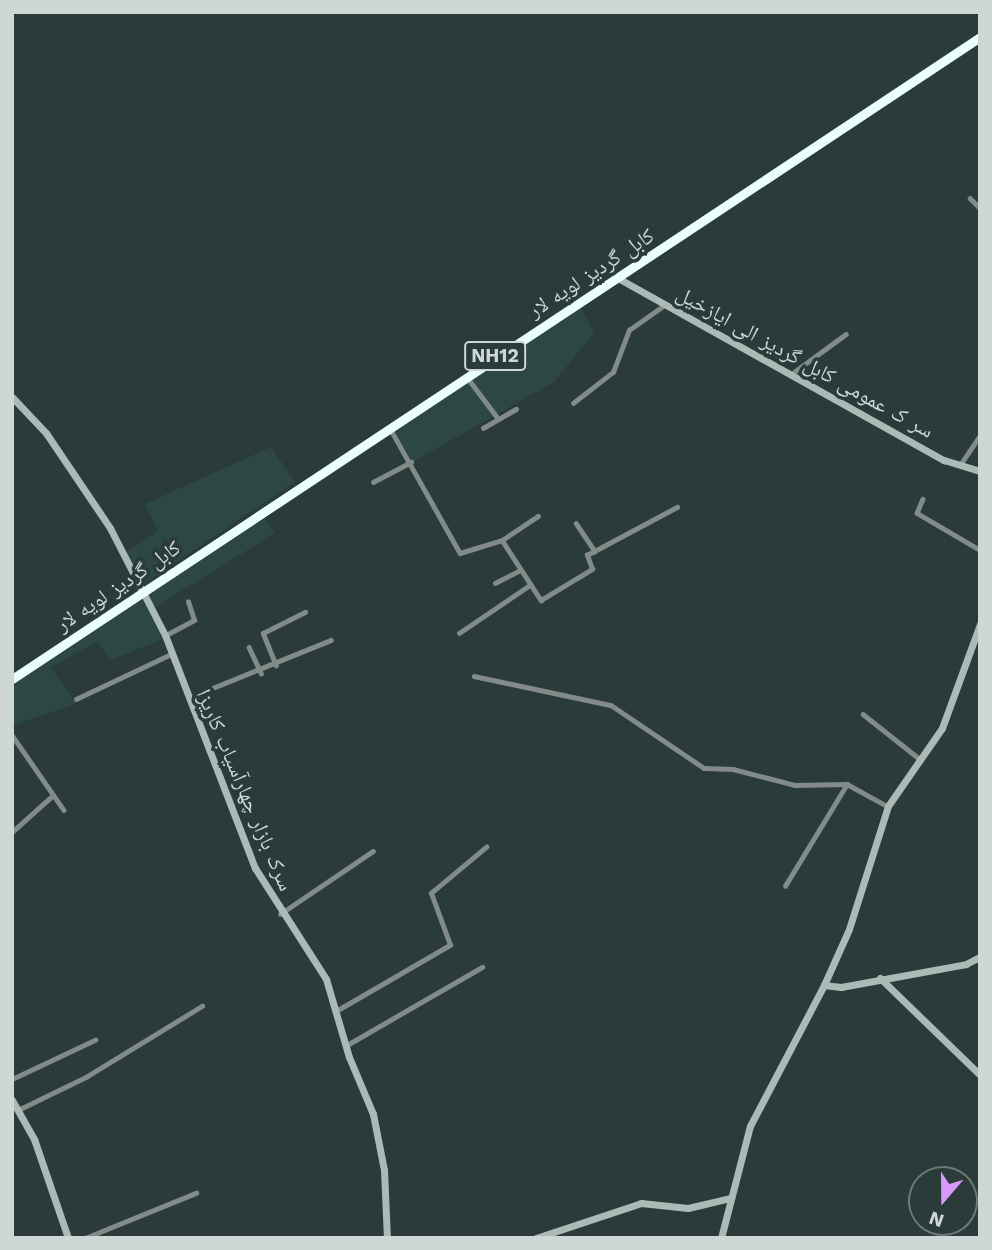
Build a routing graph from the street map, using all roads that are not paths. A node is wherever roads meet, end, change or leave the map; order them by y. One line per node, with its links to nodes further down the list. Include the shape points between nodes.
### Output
1 (980, 37): 4 (highway, کابل گردیز لویه لار / NH12)
2 (970, 198): 3 (street)
3 (980, 208)
4 (616, 277): 5 (street, سر ک عمومی کابل گردیز الی ایازخیل); 8 (highway, کابل گردیز لویه لار / NH12)
5 (666, 304): 7 (street, سر ک عمومی کابل گردیز الی ایازخیل); 10 (street, via 629,330 613,372)
6 (846, 334): 7 (street)
7 (794, 372): 17 (street, سر ک عمومی کابل گردیز الی ایازخیل)
8 (466, 375): 12 (street); 13 (highway, کابل گردیز لویه لار / NH12)
9 (12, 397): 30 (street, سرک بازار چهارآسیاب کاریزا, via 46,433 110,528)
10 (573, 403)
11 (516, 409): 12 (street)
12 (497, 418): 14 (street)
13 (389, 426): 16 (street); 30 (highway, کابل گردیز لویه لار / NH12)
14 (483, 428)
15 (980, 435): 17 (street)
16 (411, 462): 19 (street); 24 (street, via 460,553)
17 (959, 466): 18 (street, سر ک عمومی کابل گردیز الی ایازخیل)
18 (980, 471)
19 (373, 482)
20 (923, 499): 25 (street, via 917,513)
21 (677, 507): 26 (street)
22 (538, 516): 24 (street)
23 (576, 523): 26 (street)
24 (502, 540): 27 (street)
25 (980, 550)
26 (595, 551): 29 (street, via 587,556 593,569 541,600)
27 (520, 570): 28 (street); 29 (street)
28 (495, 583)
29 (530, 585): 34 (street)
30 (141, 591): 35 (street, سرک بازار چهارآسیاب کاریزا); 42 (highway, کابل گردیز لویه لار / NH12)
31 (188, 602): 35 (street, via 194,620)
32 (305, 612): 39 (street, via 263,633)
33 (980, 624): 47 (street, via 942,728)
34 (458, 632)
35 (165, 635): 38 (street, سرک بازار چهارآسیاب کاریزا)
36 (331, 640): 39 (street)
37 (248, 647): 40 (street)
38 (169, 655): 43 (street); 44 (street, سرک بازار چهارآسیاب کاریزا)
39 (276, 666): 40 (street)
40 (261, 673): 44 (street)
41 (474, 677): 48 (street, via 611,705 704,768 733,769 795,785)
42 (12, 679)
43 (76, 699)
44 (187, 699): 56 (street, سرک بازار چهارآسیاب کاریزا, via 255,868)
45 (863, 713): 47 (street)
46 (12, 735): 49 (street)
47 (921, 760): 50 (street)
48 (847, 784): 50 (street, via 872,802); 55 (street)
49 (51, 797): 51 (street); 52 (street)
50 (888, 806): 60 (street, via 849,929)
51 (64, 810)
52 (12, 832)
53 (486, 847): 62 (street, via 431,893 450,945)
54 (373, 851): 56 (street)
55 (785, 886)
56 (279, 914): 62 (street, سرک بازار چهارآسیاب کاریزا, via 326,979)
57 (980, 957): 59 (street, via 966,964)
58 (482, 967): 64 (street)
59 (880, 978): 60 (street); 65 (street)
60 (824, 985): 70 (street, via 750,1126)
61 (202, 1006): 68 (street, via 86,1077)
62 (336, 1011): 64 (street, سرک بازار چهارآسیاب کاریزا)
63 (94, 1040): 66 (street)
64 (345, 1046): 73 (street, سرک بازار چهارآسیاب کاریزا, via 373,1114 384,1170)
65 (980, 1075)
66 (12, 1079)
67 (12, 1100): 68 (street)
68 (18, 1110): 71 (street)
69 (196, 1193): 72 (street)
70 (730, 1198): 74 (street, via 688,1208 641,1203); 75 (street)
71 (68, 1238)
72 (85, 1238)
73 (387, 1238)
74 (536, 1238)
75 (721, 1238)

